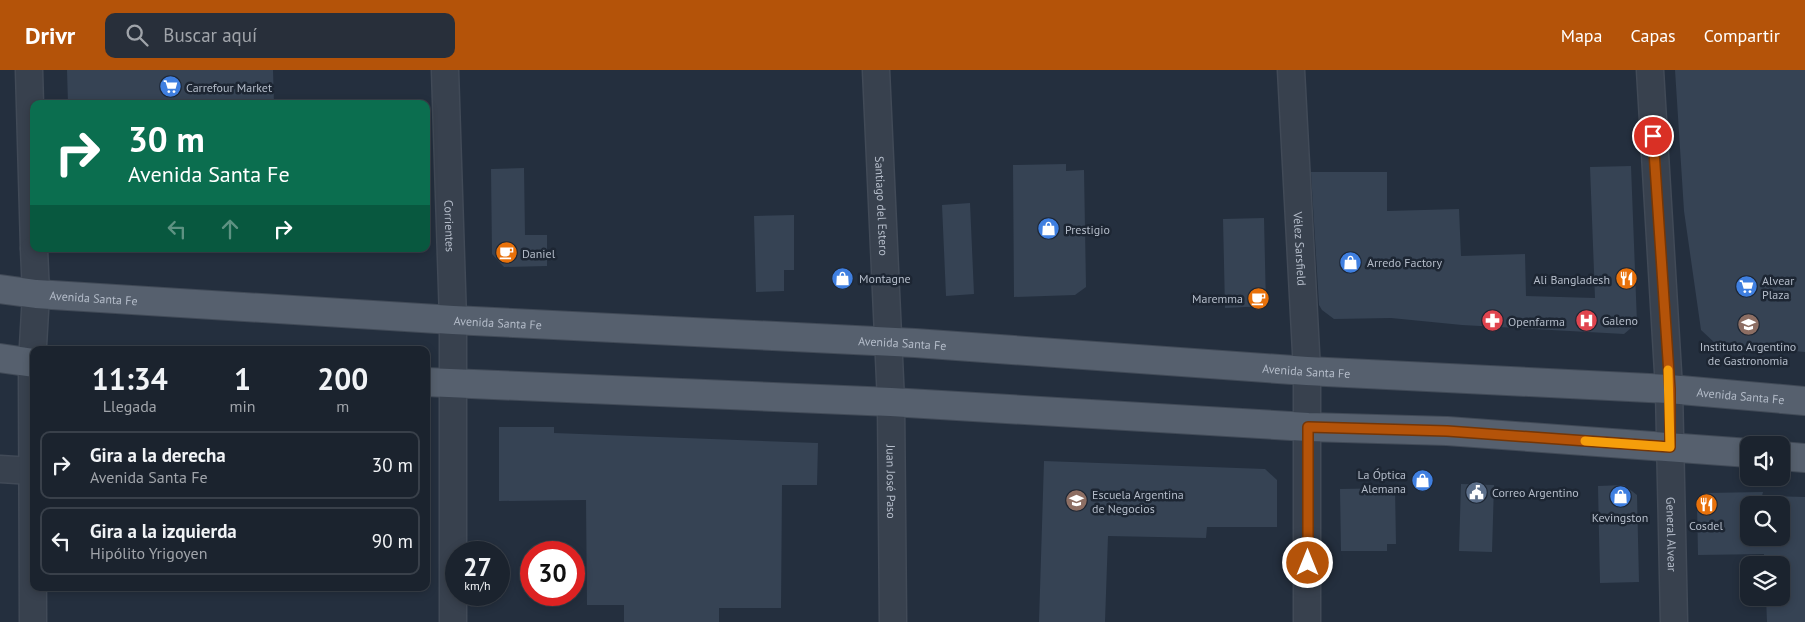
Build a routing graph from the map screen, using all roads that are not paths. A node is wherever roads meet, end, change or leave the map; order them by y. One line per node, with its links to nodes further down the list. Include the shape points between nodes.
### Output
1 (30, 70): 6 (street)
2 (445, 70): 10 (street, Corrientes)
3 (876, 70): 11 (street, Santiago del Estero)
4 (1291, 70): 15 (street, Vélez Sarsfield)
5 (1650, 70): 18 (street, General Alvear)
6 (31, 100)
7 (34, 252): 9 (street)
8 (0, 289): 9 (main road, Avenida Santa Fe)
9 (36, 294): 10 (main road, Avenida Santa Fe); 12 (street)
10 (453, 320): 11 (main road, Avenida Santa Fe); 17 (street, Corrientes)
11 (888, 342): 15 (main road, Avenida Santa Fe); 20 (street, Juan José Paso)
12 (34, 346)
13 (0, 358): 14 (main road)
14 (30, 363)
15 (1307, 371): 18 (main road, Avenida Santa Fe); 21 (street, Vélez Sarsfield)
16 (430, 382): 17 (main road)
17 (453, 383): 20 (main road); 30 (street, Corrientes)
18 (1670, 389): 19 (main road, Avenida Santa Fe); 22 (street, General Alvear)
19 (1805, 401)
20 (891, 402): 21 (main road); 31 (street, Juan José Paso)
21 (1308, 427): 22 (main road, via 1447,431); 32 (street, Vélez Sarsfield)
22 (1670, 447): 23 (main road); 33 (street, General Alvear)
23 (1740, 452)
24 (1790, 457): 25 (main road)
25 (1805, 458)
26 (0, 469): 27 (street)
27 (30, 471)
28 (33, 591): 29 (street)
29 (33, 622)
30 (453, 622)
31 (893, 622)
32 (1307, 622)
33 (1674, 622)

